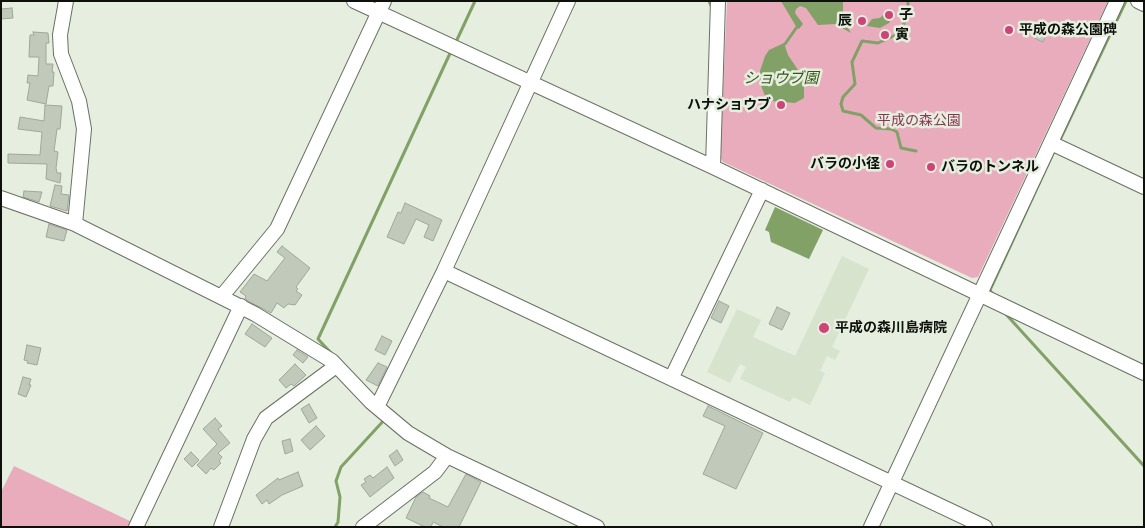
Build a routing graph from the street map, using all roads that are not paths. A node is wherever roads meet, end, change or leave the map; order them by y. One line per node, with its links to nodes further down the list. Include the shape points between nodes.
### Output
1 (66, 1): 15 (street, via 60,35 61,54 79,101 84,129)
2 (354, 1): 8 (street)
3 (568, 1): 9 (street)
4 (718, 1): 11 (street)
5 (1117, 1): 10 (street)
6 (1138, 1): 7 (street)
7 (1144, 4)
8 (381, 7): 9 (street); 18 (street, via 277,228)
9 (530, 82): 11 (street); 16 (street)
10 (1051, 143): 12 (street); 17 (street)
11 (713, 167): 13 (street)
12 (1144, 187)
13 (762, 190): 17 (street); 22 (street)
14 (1, 198): 15 (street)
15 (74, 224): 18 (street)
16 (444, 271): 22 (street); 23 (street)
17 (980, 295): 21 (street); 25 (street)
18 (222, 296): 19 (street)
19 (241, 306): 20 (street); 26 (street)
20 (336, 366): 23 (street); 27 (street, via 266,418 254,439)
21 (1144, 373)
22 (672, 378): 25 (street)
23 (377, 407): 24 (street, via 408,433)
24 (447, 456): 28 (street, via 434,472); 29 (street)
25 (892, 483): 30 (street); 31 (street)
26 (136, 527)
27 (221, 527)
28 (363, 527)
29 (597, 527)
30 (871, 527)
31 (985, 527)

